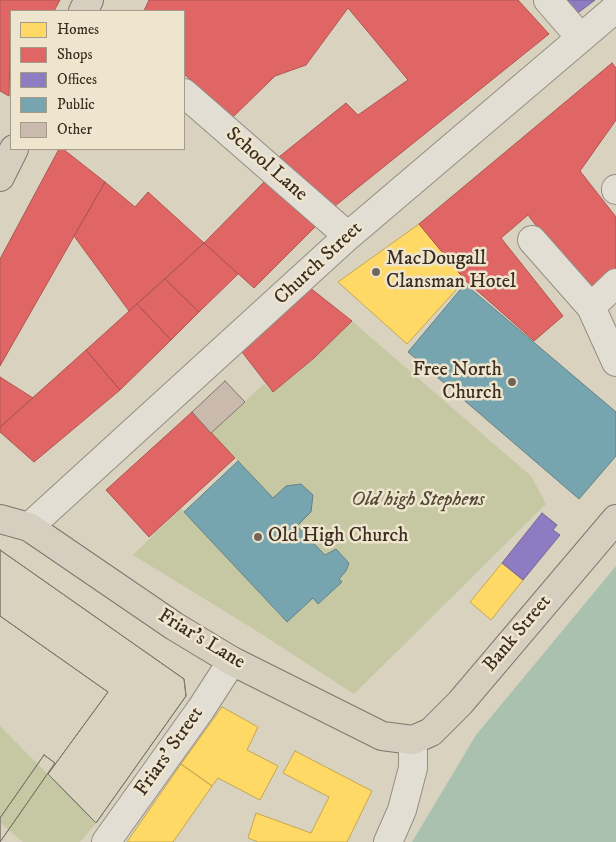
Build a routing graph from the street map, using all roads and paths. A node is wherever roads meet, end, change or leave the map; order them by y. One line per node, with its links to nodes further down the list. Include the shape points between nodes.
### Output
1 (548, 0): 3 (street)
2 (616, 8): 3 (street, Church Street)
3 (580, 37): 7 (street, Church Street)
4 (185, 94): 7 (street, School Lane)
5 (14, 150): 6 (main road)
6 (0, 177)
7 (348, 236): 14 (street, Church Street)
8 (532, 240): 10 (street)
9 (616, 284): 10 (street)
10 (591, 307): 11 (street)
11 (616, 362)
12 (0, 519): 14 (main road, Friar's Lane)
13 (616, 519): 16 (main road, Bank Street, via 460,703 430,732)
14 (29, 527): 15 (main road, Friar's Lane, via 174,626)
15 (232, 661): 16 (main road, Friar's Lane, via 382,736); 17 (street, Friars' Street)
16 (413, 740): 18 (street, via 413,768 402,810)
17 (106, 842)
18 (388, 842)

